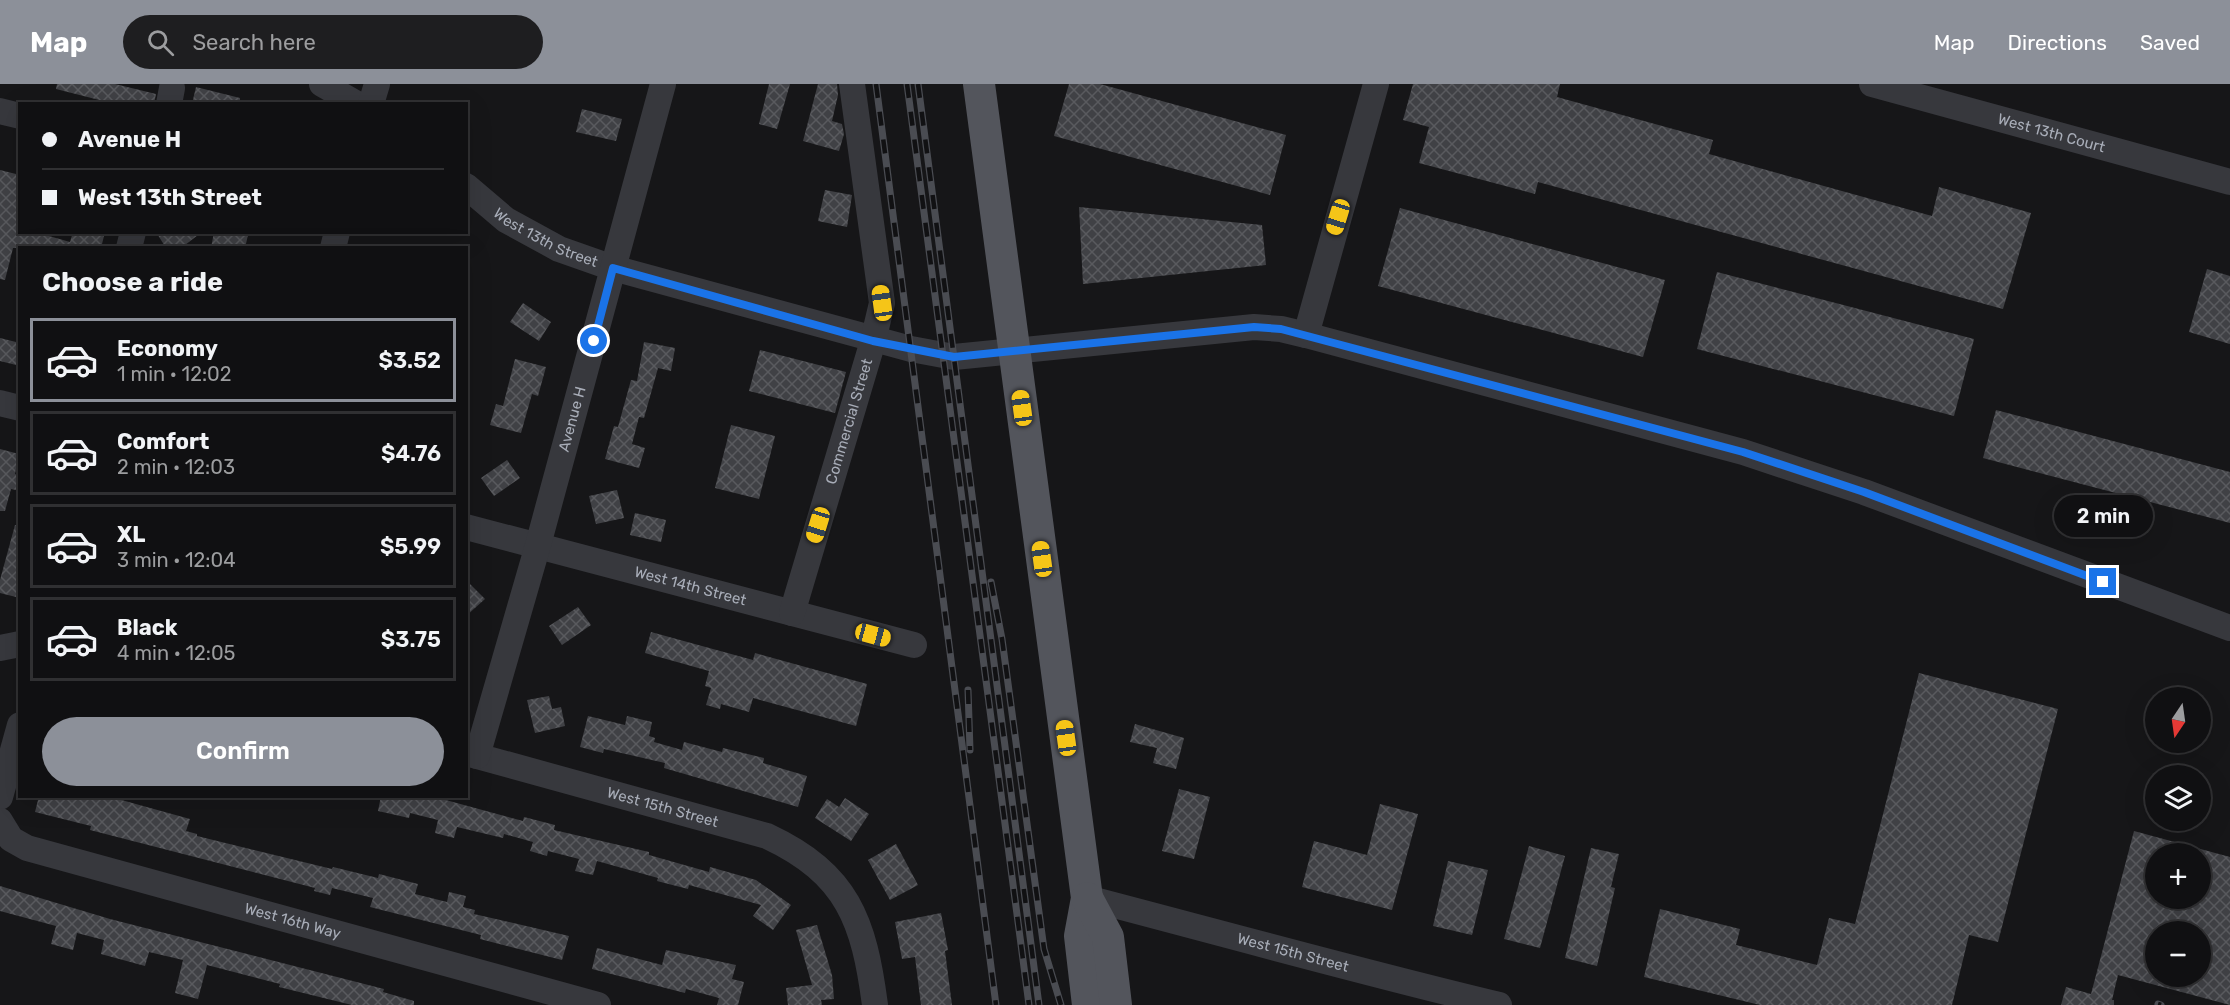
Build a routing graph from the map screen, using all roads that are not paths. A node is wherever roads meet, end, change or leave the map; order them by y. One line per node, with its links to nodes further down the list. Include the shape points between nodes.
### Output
1 (322, 84): 8 (street)
2 (377, 84): 9 (street)
3 (663, 84): 14 (street, Avenue H)
4 (852, 84): 16 (street, Commercial Street, via 882,303)
5 (979, 84): 17 (main road)
6 (1376, 84): 15 (street)
7 (1872, 84): 12 (street, West 13th Court)
8 (354, 102)
9 (372, 102)
10 (0, 111): 11 (street)
11 (18, 116)
12 (2230, 182)
13 (468, 188): 14 (street, West 13th Street, via 506,220 559,249)
14 (613, 268): 16 (street, West 13th Street); 21 (street, Avenue H)
15 (1306, 335): 17 (street, West 13th Street, via 1254,327); 23 (street, West 13th Street, via 1743,452 1875,496)
16 (873, 341): 17 (street, West 13th Street, via 954,357); 22 (street, Commercial Street)
17 (1014, 349): 31 (main road)
18 (0, 402): 19 (street)
19 (18, 407)
20 (468, 527): 21 (street, West 14th Street)
21 (538, 546): 22 (street, West 14th Street); 28 (street, Avenue H)
22 (792, 613): 25 (street, West 14th Street)
23 (2230, 628)
24 (18, 644): 26 (street)
25 (914, 645)
26 (0, 648)
27 (18, 732): 29 (street)
28 (472, 754): 33 (street, West 15th Street, via 767,836 790,847 812,862 841,893 858,922)
29 (0, 797)
30 (0, 821): 32 (street, West 16th Way, via 11,839 27,848)
31 (1088, 898): 34 (main road, via 1080,936); 35 (main road, via 1108,937); 36 (street, West 15th Street)
32 (598, 1005)
33 (875, 1005)
34 (1088, 1005)
35 (1116, 1005)
36 (1499, 1005)

